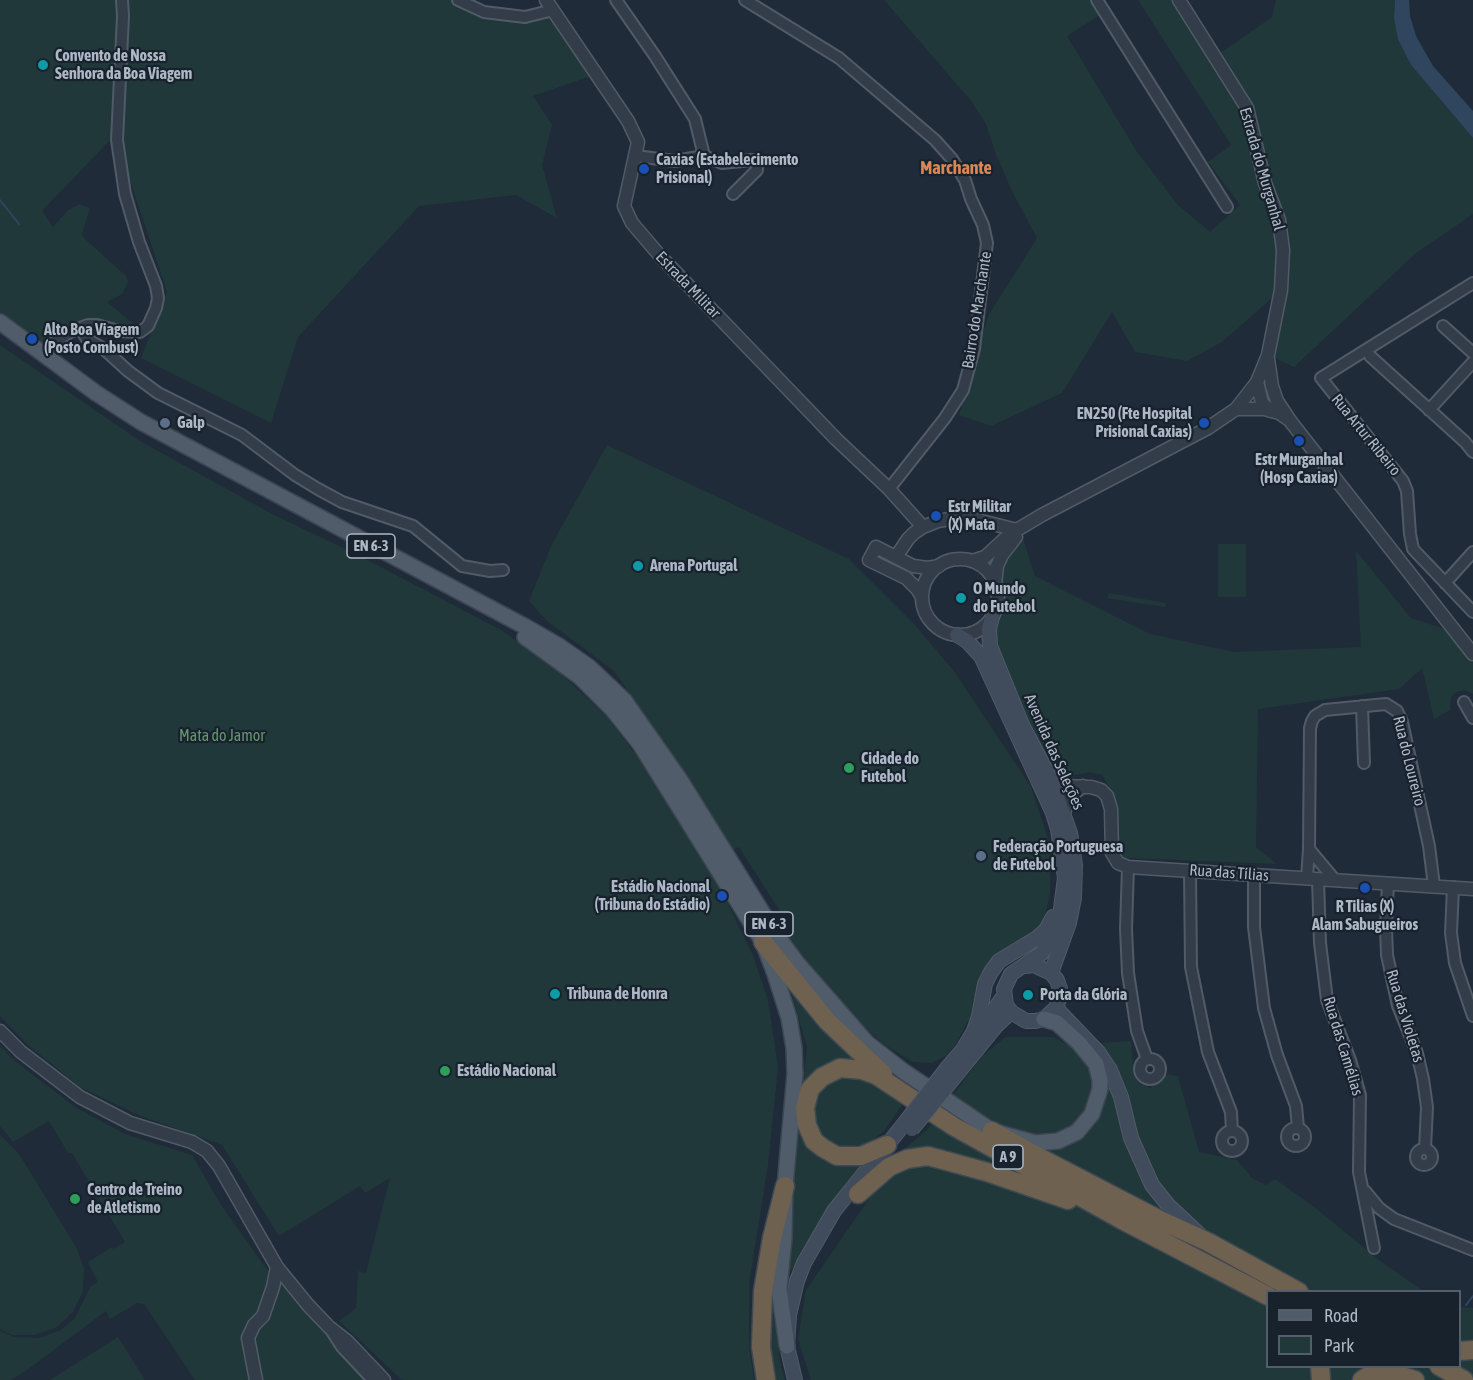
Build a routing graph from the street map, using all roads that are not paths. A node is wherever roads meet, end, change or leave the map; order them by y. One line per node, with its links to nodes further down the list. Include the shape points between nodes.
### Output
1 (122, 0): 15 (street, via 117,141 125,194 158,298 148,326 140,332 97,325)
2 (458, 0): 7 (street, via 484,12 525,17)
3 (616, 0): 9 (street, via 695,118)
4 (745, 0): 27 (street, Bairro do Marchante, via 839,58 935,140 965,180 983,225 987,243 974,349 963,390)
5 (1097, 0): 11 (street)
6 (1179, 0): 19 (street, Estrada do Murganhal, via 1247,108 1265,183 1279,220 1283,250 1281,291)
7 (550, 5): 8 (street, Estrada Militar, via 628,121 638,142)
8 (636, 156): 9 (street, via 675,161); 27 (street, Estrada Militar, via 624,206 632,222 836,439)
9 (704, 156): 10 (street, via 722,163 752,160 757,164 757,170)
10 (733, 194)
11 (1227, 207)
12 (1473, 283): 37 (street, Rua Artur Ribeiro, via 1322,378 1403,481 1413,549)
13 (0, 322): 18 (main road, EN 6-3)
14 (1443, 326): 17 (street)
15 (80, 328): 18 (street, via 53,343); 36 (street, via 87,339 158,393 242,435 318,489 342,502 413,526 462,566)
16 (0, 333): 62 (main road, EN 6-3, via 138,431 523,635 580,677 640,744)
17 (1473, 353)
18 (43, 355): 63 (main road, EN 6-3, via 141,422 526,627 589,667 624,700 674,771)
19 (1268, 355): 22 (street, Estrada do Murganhal); 23 (street, Estrada do Murganhal)
20 (1370, 356): 25 (street)
21 (1473, 362): 25 (street)
22 (1257, 382): 23 (street, Estrada do Murganhal, via 1262,402); 24 (street, Estrada do Murganhal)
23 (1274, 406): 24 (street); 43 (street, Estrada do Murganhal, via 1291,422)
24 (1236, 409): 30 (street, via 1208,428)
25 (1429, 410): 26 (street)
26 (1473, 452)
27 (889, 489): 29 (street, Estrada Militar)
28 (988, 523): 29 (street, via 955,518); 30 (street); 31 (street, via 998,533)
29 (923, 527): 33 (street, via 908,539)
30 (1022, 527): 31 (street); 38 (street, via 1002,555)
31 (997, 546): 34 (street, via 985,557)
32 (1473, 552): 37 (street)
33 (896, 557): 35 (street, via 920,567); 39 (street, via 876,547 869,560 906,578)
34 (972, 561): 35 (street, via 952,560); 38 (street, via 984,568)
35 (939, 566): 39 (street, via 925,583)
36 (503, 570)
37 (1445, 583): 40 (street, Rua Artur Ribeiro)
38 (995, 584): 41 (street, via 997,604)
39 (922, 597): 42 (street, via 924,611 932,623)
40 (1473, 612)
41 (992, 617): 42 (street, via 977,631); 48 (main road, Avenida das Seleções, via 990,646 1022,725)
42 (957, 635): 61 (main road, Avenida das Seleções, via 981,656 1053,813 1064,864)
43 (1473, 654)
44 (1464, 702): 46 (street)
45 (1362, 706): 47 (street); 51 (street, Rua do Loureiro, via 1325,710 1312,721); 58 (street, Rua do Loureiro, via 1386,704 1400,716)
46 (1473, 718)
47 (1364, 764)
48 (1051, 780): 49 (street, via 1063,786); 50 (main road, Avenida das Seleções)
49 (1083, 786): 50 (street, via 1069,797); 52 (street, via 1101,790 1107,796 1112,853 1118,863)
50 (1064, 813): 65 (main road, Avenida das Seleções, via 1076,883 1069,923)
51 (1309, 849): 55 (street, Rua do Loureiro); 56 (street)
52 (1128, 867): 53 (street, Rua das Tílias); 73 (street, via 1128,973 1137,1031)
53 (1190, 871): 54 (street, Rua das Tílias); 79 (street, via 1191,967 1208,1052 1231,1112)
54 (1254, 875): 55 (street, Rua das Tílias); 77 (street, via 1254,927 1264,1008 1296,1106)
55 (1312, 879): 56 (street, Rua das Tílias); 83 (street, Rua das Camélias, via 1327,1000 1360,1095 1359,1172)
56 (1335, 880): 57 (street, Rua das Tílias)
57 (1388, 883): 58 (street, Rua das Tílias); 81 (street, Rua das Violetas, via 1387,955 1398,1006 1423,1079 1427,1107)
58 (1434, 886): 59 (street, Rua das Tílias)
59 (1453, 887): 60 (street, Rua das Tílias); 69 (street, via 1451,933 1455,963)
60 (1473, 889)
61 (1063, 900): 64 (main road, Avenida das Seleções, via 1048,944); 72 (main road, via 1046,930 999,961 991,972 980,1016)
62 (763, 942): 75 (highway, A 9, via 827,1021); 82 (main road, via 789,1018 794,1048)
63 (797, 963): 78 (main road, A 9, via 867,1043)
64 (1025, 966): 65 (main road, via 1034,965); 66 (main road, Avenida das Seleções, via 1006,981)
65 (1051, 973): 67 (main road, via 1060,989)
66 (1004, 996): 68 (main road); 72 (main road, Avenida das Seleções)
67 (1056, 1008): 70 (main road); 88 (main road, via 1110,1070 1131,1138 1152,1185 1168,1206)
68 (1011, 1012): 70 (main road, via 1026,1021); 74 (main road, Avenida das Seleções)
69 (1473, 1016)
70 (1044, 1019): 78 (main road, via 1057,1023 1096,1064 1100,1089 1092,1114 1077,1132 1058,1141 1035,1143)
71 (0, 1031): 92 (street, via 80,1097 130,1124 192,1142 207,1151)
72 (965, 1046): 74 (main road, Avenida das Seleções)
73 (1147, 1059)
74 (952, 1071): 76 (main road, Avenida das Seleções, bridge)
75 (897, 1088): 80 (highway, via 862,1070 840,1068 810,1089 805,1108 814,1141 837,1156 861,1156); 86 (highway, A 9, via 953,1126)
76 (908, 1126): 80 (main road, Avenida das Seleções); 84 (main road, Avenida das Seleções)
77 (1298, 1128)
78 (992, 1131): 88 (highway, A 9)
79 (1232, 1131)
80 (887, 1145): 89 (main road, Avenida das Seleções, via 834,1211)
81 (1425, 1149)
82 (785, 1186): 96 (main road, via 779,1289); 102 (highway, via 763,1292 761,1347)
83 (1363, 1188): 85 (street); 87 (street, Rua das Camélias)
84 (858, 1194): 86 (highway, via 889,1167 928,1156 987,1172); 89 (main road, Avenida das Seleções)
85 (1394, 1219): 87 (street); 91 (street)
86 (1122, 1220): 94 (highway, A 9)
87 (1371, 1231): 90 (street, Rua das Camélias)
88 (1208, 1242): 93 (highway, A 9)
89 (813, 1247): 96 (main road, Avenida das Seleções, via 797,1281)
90 (1374, 1248)
91 (1473, 1250)
92 (277, 1267): 95 (street); 99 (street, via 263,1316 248,1338)
93 (1295, 1290)
94 (1266, 1296)
95 (329, 1327): 100 (street); 101 (street)
96 (787, 1346): 103 (main road, Avenida das Seleções)
97 (1406, 1368): 106 (highway)
98 (1443, 1368): 107 (highway)
99 (256, 1380)
100 (373, 1380)
101 (384, 1380)
102 (766, 1380)
103 (795, 1380)
104 (1362, 1380): 105 (highway, via 1399,1375)
105 (1415, 1380)
106 (1428, 1380)
107 (1464, 1380)

